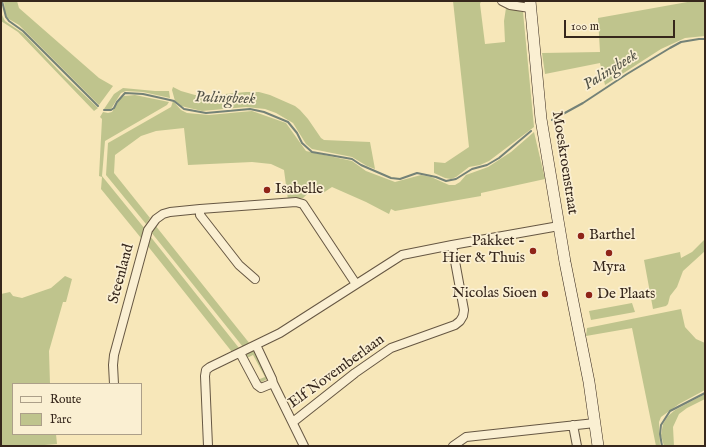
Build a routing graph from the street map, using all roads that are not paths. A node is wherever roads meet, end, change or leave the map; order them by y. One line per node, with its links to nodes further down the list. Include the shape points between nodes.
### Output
1 (502, 1): 2 (street, via 510,5)
2 (530, 5): 4 (main road, Moeskroenstraat, via 541,119)
3 (200, 209): 6 (street, via 200,215 239,265); 7 (street, Steenland, via 296,202 303,204); 10 (street, Steenland, via 163,214 148,230 114,355)
4 (559, 226): 5 (street); 13 (main road, Moeskroenstraat)
5 (452, 245): 7 (street, via 402,255); 12 (street, Elf Novemberlaan, via 464,310 460,321 391,348)
6 (255, 279)
7 (356, 284): 8 (street, via 280,333)
8 (256, 345): 9 (street); 11 (street)
9 (240, 353): 11 (street, via 257,385 261,388); 15 (street, via 206,370 204,376)
10 (114, 383)
11 (273, 383): 12 (street, Elf Novemberlaan)
12 (293, 422): 16 (street, Elf Novemberlaan)
13 (595, 423): 14 (street); 19 (main road, Moeskroenstraat)
14 (573, 425): 17 (street, via 466,437); 18 (street)
15 (208, 446)
16 (304, 446)
17 (453, 446)
18 (577, 446)
19 (598, 446)

